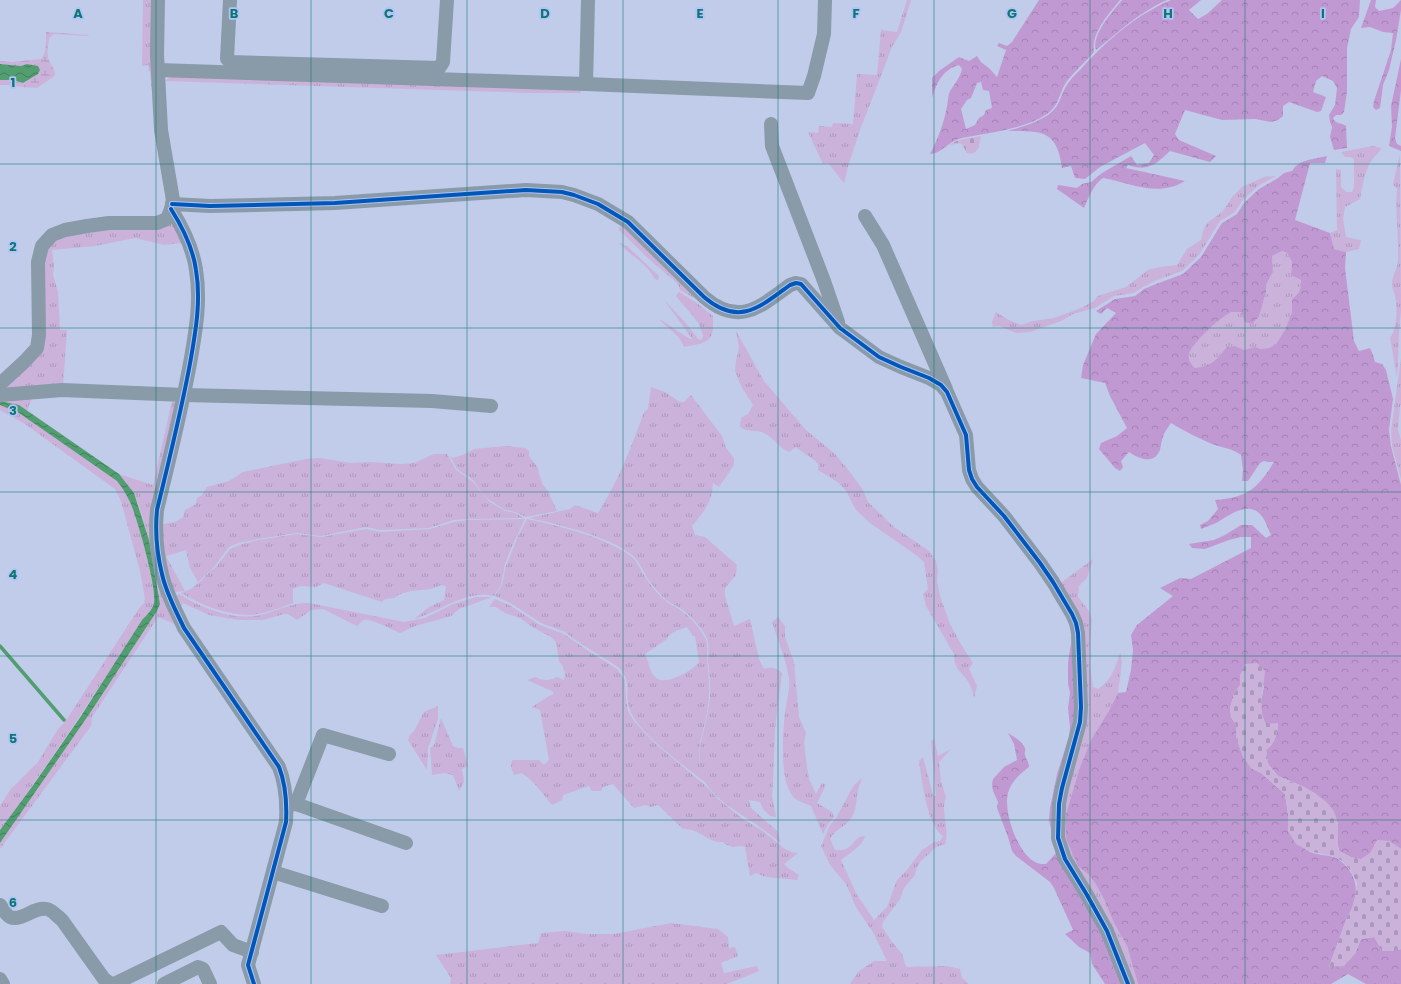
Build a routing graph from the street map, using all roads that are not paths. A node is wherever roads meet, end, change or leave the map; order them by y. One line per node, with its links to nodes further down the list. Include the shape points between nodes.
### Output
1 (158, 0): 6 (street)
2 (230, 0): 3 (street, via 227,59 231,62 439,68 443,62)
3 (447, 0)
4 (588, 0): 7 (street)
5 (825, 0): 7 (street, via 824,34 808,93)
6 (158, 70): 7 (street); 9 (street, via 161,130 173,200)
7 (586, 84)
8 (771, 124): 11 (street, via 772,146)
9 (171, 206): 11 (street, via 335,203 526,190 562,192 598,204 628,222 715,306 734,312 752,310 796,283 801,284); 12 (street, via 167,219 157,223 109,223 65,230 52,236 42,246 38,262 37,348); 15 (street, via 189,241 198,289 198,308)
10 (865, 216): 13 (street, via 883,245)
11 (840, 328): 13 (street, via 879,357 929,378)
12 (0, 384)
13 (947, 392): 31 (street, via 966,436 972,479 1040,563 1076,623 1079,647 1080,722 1062,788 1058,838 1065,859 1107,931)
14 (0, 395): 15 (street, via 62,390)
15 (185, 395): 16 (street, via 425,401); 18 (street, via 157,510 156,525 162,575 184,628 279,768)
16 (491, 406)
17 (389, 754): 18 (street, via 323,735)
18 (291, 805): 19 (street); 20 (street)
19 (406, 843)
20 (273, 872): 22 (street); 23 (street)
21 (0, 905): 26 (street, via 9,917 15,918 35,910 47,909 53,913 62,920 104,979)
22 (382, 906)
23 (252, 952): 27 (street, via 233,945 221,932); 30 (street, via 248,965)
24 (0, 979): 25 (street)
25 (3, 984)
26 (111, 984)
27 (114, 984)
28 (164, 984): 29 (street, via 198,967 203,969)
29 (210, 984)
30 (254, 984)
31 (1128, 984)

